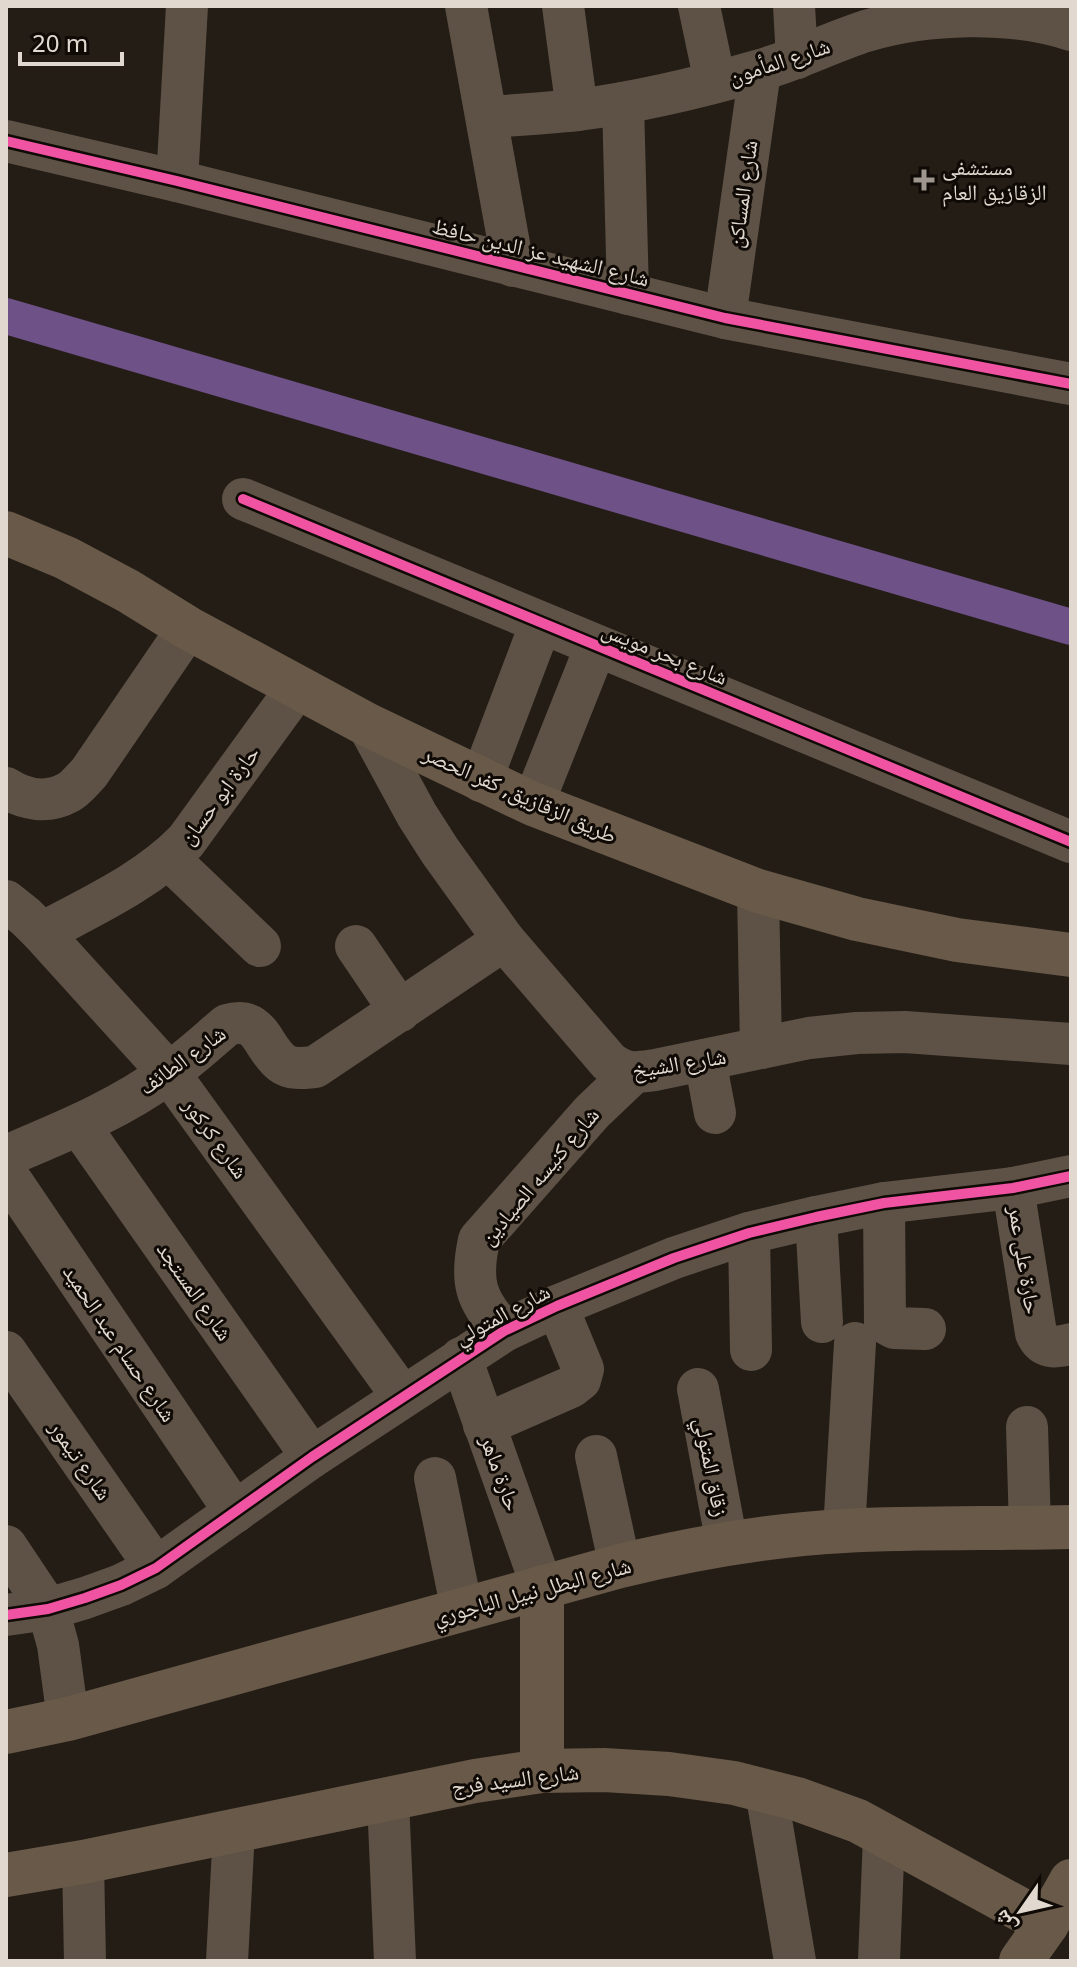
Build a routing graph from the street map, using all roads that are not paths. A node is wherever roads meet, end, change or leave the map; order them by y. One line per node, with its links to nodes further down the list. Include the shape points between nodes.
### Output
1 (187, 6): 15 (street)
2 (466, 6): 13 (street)
3 (563, 6): 12 (street)
4 (699, 6): 10 (street)
5 (794, 6): 9 (street, شارع المساكن)
6 (1019, 13): 7 (street, شارع المأمون, via 941,18); 8 (street, شارع المأمون)
7 (901, 14): 9 (street, شارع المأمون)
8 (1071, 30)
9 (778, 64): 10 (street, شارع المأمون); 18 (street, شارع المساكن)
10 (715, 82): 11 (street, شارع المأمون)
11 (623, 103): 12 (street, شارع المأمون); 17 (street)
12 (577, 110): 13 (street, شارع المأمون)
13 (487, 117): 16 (street)
14 (6, 141): 15 (street, شارع الشهيد عز الدين حافظ)
15 (177, 181): 16 (street, شارع الشهيد عز الدين حافظ)
16 (513, 266): 17 (street, شارع الشهيد عز الدين حافظ)
17 (628, 294): 18 (street, شارع الشهيد عز الدين حافظ)
18 (725, 318): 19 (street, شارع الشهيد عز الدين حافظ)
19 (1071, 384)
20 (243, 499): 22 (street, شارع بحر مويس)
21 (6, 533): 23 (main road, طريق الزقازيق, كفر الحصر, via 66,558)
22 (541, 623): 24 (street, شارع بحر مويس); 27 (street)
23 (188, 628): 25 (main road, طريق الزقازيق, كفر الحصر); 28 (street, via 89,773 70,791 46,800 21,797)
24 (596, 646): 29 (street); 30 (street, شارع بحر مويس)
25 (297, 688): 26 (main road, طريق الزقازيق, كفر الحصر); 31 (street, حارة ابو حسان)
26 (368, 725): 27 (main road, طريق الزقازيق, كفر الحصر); 35 (street, شارع الشيخ, via 417,815)
27 (481, 781): 29 (main road, طريق الزقازيق, كفر الحصر)
28 (6, 788)
29 (533, 804): 32 (main road, طريق الزقازيق, كفر الحصر)
30 (1071, 842)
31 (169, 859): 34 (street, حارة ابو حسان); 36 (street)
32 (758, 891): 38 (main road, طريق الزقازيق, كفر الحصر, via 957,940); 41 (street)
33 (6, 901): 34 (street, شارع كركور)
34 (42, 933): 43 (street, شارع كركور)
35 (504, 940): 39 (street, شارع الطائف); 44 (street, شارع الشيخ, via 609,1062)
36 (260, 946)
37 (356, 946): 39 (street)
38 (1071, 955)
39 (400, 1011): 43 (street, شارع الطائف, via 315,1067 283,1063 249,1024 238,1022 227,1025)
40 (1071, 1044): 41 (street, شارع الشيخ, via 905,1032 833,1035)
41 (761, 1048): 42 (street, شارع الشيخ)
42 (705, 1060): 44 (street, شارع الشيخ); 45 (street)
43 (169, 1073): 46 (street, شارع الطائف); 62 (street, شارع كركور)
44 (633, 1073): 56 (street, شارع كنيسه الصيادين, via 479,1240 474,1265 477,1291)
45 (715, 1113)
46 (79, 1125): 47 (street, شارع الطائف); 66 (street, شارع المستجد)
47 (6, 1156)
48 (6, 1173): 68 (street, شارع حسام عبد الحميد)
49 (1071, 1176): 50 (street, شارع المتولي)
50 (1013, 1188): 51 (street, شارع المتولي); 57 (street, حارة على عمر)
51 (884, 1203): 52 (street, شارع المتولي); 55 (street, via 885,1323)
52 (816, 1217): 53 (street, شارع المتولي); 70 (street, via 838,1332)
53 (749, 1233): 54 (street, شارع المتولي); 58 (street)
54 (557, 1306): 56 (street, شارع المتولي); 63 (street, via 583,1369 580,1380)
55 (925, 1329)
56 (504, 1331): 60 (street, شارع المتولي)
57 (1054, 1338)
58 (751, 1350)
59 (6, 1352): 74 (street, شارع تيمور)
60 (461, 1358): 62 (street, شارع المتولي); 63 (street, حارة ماهر)
61 (698, 1389): 71 (street, زقاق المتولي)
62 (402, 1396): 66 (street, شارع المتولي)
63 (484, 1425): 75 (street, حارة ماهر)
64 (1027, 1427): 69 (street)
65 (596, 1456): 73 (street)
66 (312, 1457): 68 (street, شارع المتولي)
67 (435, 1478): 77 (street)
68 (235, 1512): 74 (street, شارع المتولي)
69 (1050, 1527): 70 (main road, شارع البطل نبيل الباجوري)
70 (844, 1531): 71 (main road, شارع البطل نبيل الباجوري)
71 (727, 1544): 73 (main road, شارع البطل نبيل الباجوري)
72 (6, 1546): 76 (street)
73 (620, 1566): 75 (main road, شارع البطل نبيل الباجوري)
74 (156, 1568): 76 (street, شارع المتولي)
75 (542, 1587): 77 (main road, شارع البطل نبيل الباجوري); 81 (main road)
76 (48, 1609): 78 (street, شارع المتولي); 79 (street)
77 (462, 1610): 79 (main road, شارع البطل نبيل الباجوري)
78 (6, 1615)
79 (68, 1719): 80 (main road, شارع البطل نبيل الباجوري)
80 (6, 1732)
81 (542, 1771): 82 (main road, شارع السيد فرج, via 669,1774); 83 (main road, شارع السيد فرج)
82 (766, 1791): 85 (main road, شارع السيد فرج, via 858,1821); 93 (street)
83 (388, 1800): 84 (main road, شارع السيد فرج); 92 (street)
84 (234, 1830): 86 (main road, شارع السيد فرج); 91 (street)
85 (884, 1835): 89 (main road, شارع السيد فرج); 94 (street)
86 (83, 1862): 87 (main road, شارع السيد فرج); 90 (street)
87 (6, 1875)
88 (1071, 1881): 89 (main road)
89 (1047, 1924): 95 (main road)
90 (85, 1961)
91 (227, 1961)
92 (395, 1961)
93 (795, 1961)
94 (879, 1961)
95 (1021, 1961)

